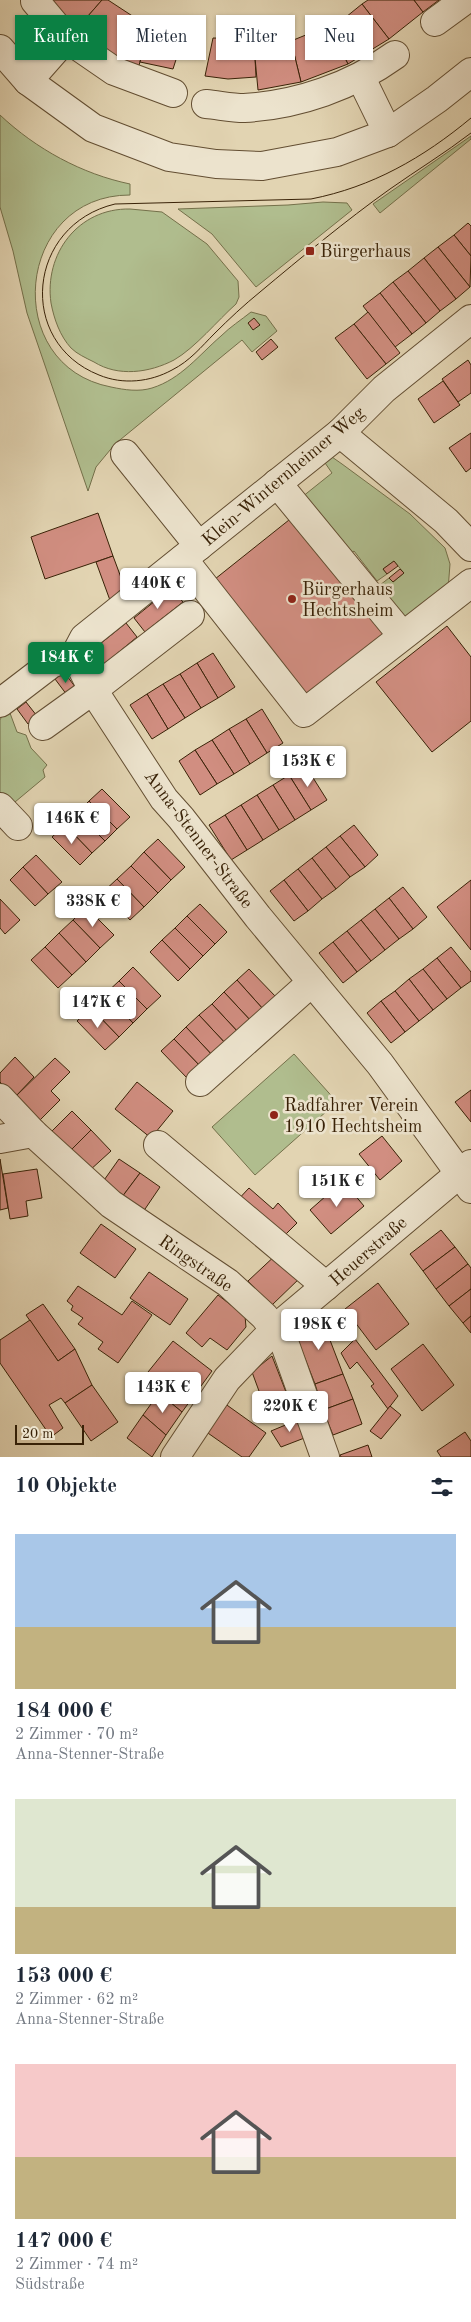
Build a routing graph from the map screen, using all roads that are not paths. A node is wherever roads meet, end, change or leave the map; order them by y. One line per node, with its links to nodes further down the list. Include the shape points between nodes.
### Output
1 (465, 0): 4 (street)
2 (35, 1): 3 (street)
3 (47, 15)
4 (435, 22)
5 (0, 49): 11 (street)
6 (395, 55): 10 (street)
7 (47, 60): 11 (street)
8 (98, 60): 12 (street, via 114,71)
9 (471, 72): 14 (street)
10 (360, 78): 13 (street, via 290,101 243,108); 14 (street)
11 (28, 81): 14 (street, via 93,128 169,157 216,164 262,166 337,152)
12 (173, 93)
13 (206, 104)
14 (388, 133)
15 (471, 319): 16 (street, Klein-Winternheimer Weg, via 384,389)
16 (340, 433): 18 (street, Klein-Winternheimer Weg); 19 (street, via 446,521)
17 (125, 454): 20 (street)
18 (277, 483): 20 (street, Klein-Winternheimer Weg); 23 (street)
19 (471, 547)
20 (191, 552): 23 (street, via 304,713); 24 (street, Klein-Winternheimer Weg, via 84,638)
21 (471, 583): 23 (street)
22 (190, 615): 25 (street)
23 (402, 635)
24 (75, 655): 25 (street, Anna-Stenner-Straße); 26 (street, via 51,664)
25 (94, 690): 27 (street); 28 (street, Anna-Stenner-Straße, via 164,800)
26 (0, 704)
27 (43, 726)
28 (312, 982): 29 (street); 34 (street, Anna-Stenner-Straße)
29 (200, 1082)
30 (0, 1098): 31 (street, Ringstraße)
31 (33, 1133): 32 (street); 36 (street, Ringstraße, via 112,1204 228,1283)
32 (0, 1139)
33 (158, 1145): 35 (street)
34 (467, 1175): 35 (street, Heuerstraße)
35 (326, 1286): 36 (street, Heuerstraße)
36 (276, 1328): 37 (street, Heuerstraße, via 227,1379); 38 (street, Ringstraße, via 283,1339)
37 (175, 1457)
38 (325, 1457)

